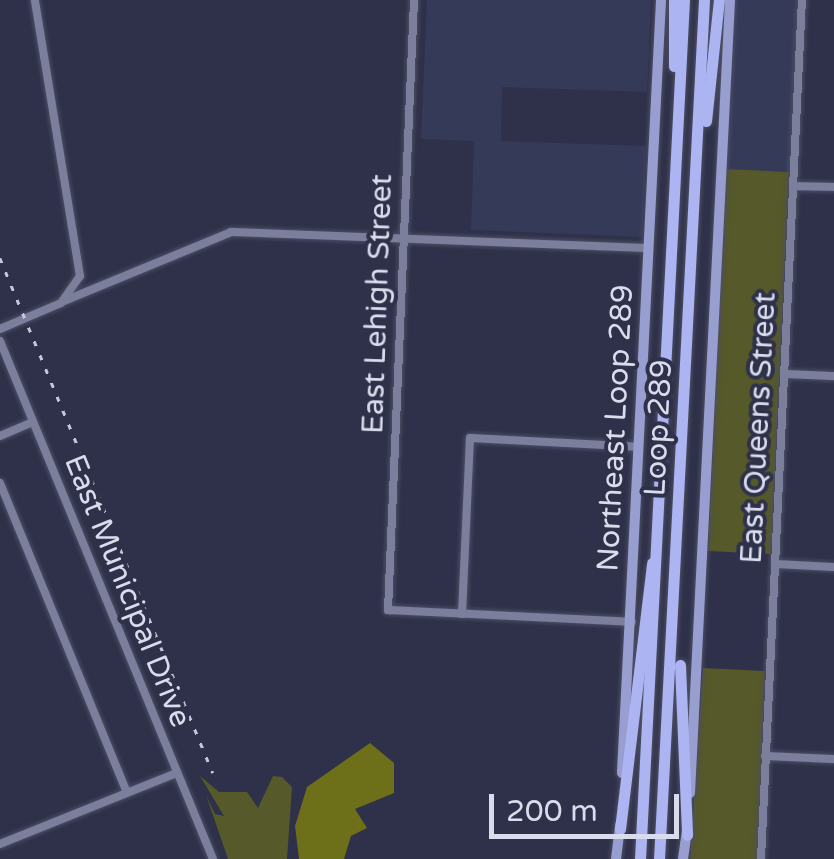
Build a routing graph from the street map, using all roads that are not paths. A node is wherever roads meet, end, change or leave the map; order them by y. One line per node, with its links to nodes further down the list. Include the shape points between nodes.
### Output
1 (35, 0): 16 (street, via 81,259)
2 (414, 0): 12 (street, East Lehigh Street)
3 (661, 0): 14 (main road, Northeast Loop 289)
4 (674, 0): 15 (highway)
5 (684, 0): 15 (highway, Loop 289)
6 (704, 0): 13 (highway, Loop 289)
7 (719, 0): 13 (highway)
8 (730, 0): 36 (main road)
9 (802, 0): 10 (street, East Queens Street)
10 (793, 186): 11 (street); 19 (street, East Queens Street)
11 (834, 187)
12 (404, 237): 14 (street); 16 (street, via 231,232); 29 (street, East Lehigh Street, via 388,610)
13 (693, 239): 24 (highway, Loop 289)
14 (650, 248): 23 (main road, Northeast Loop 289)
15 (672, 268): 26 (highway, Loop 289)
16 (64, 301): 17 (street)
17 (0, 329)
18 (0, 341): 21 (street, East Municipal Drive)
19 (784, 374): 20 (street); 27 (street, East Queens Street)
20 (834, 376)
21 (33, 422): 22 (street); 33 (street, East Municipal Drive)
22 (0, 436)
23 (640, 447): 29 (street, via 470,438); 30 (main road, Northeast Loop 289)
24 (682, 482): 36 (highway); 41 (highway, Loop 289)
25 (0, 483): 34 (street)
26 (662, 489): 35 (highway); 40 (highway, Loop 289)
27 (775, 564): 28 (street); 31 (street, East Queens Street)
28 (834, 568)
29 (462, 614): 30 (street)
30 (632, 622): 35 (main road, Northeast Loop 289)
31 (766, 756): 32 (street); 43 (street, East Queens Street)
32 (834, 759)
33 (177, 773): 34 (street); 38 (street, East Municipal Drive)
34 (127, 792): 37 (street)
35 (620, 828): 39 (main road, Northeast Loop 289)
36 (687, 835): 42 (main road)
37 (0, 844)
38 (212, 859)
39 (616, 859)
40 (640, 859)
41 (659, 859)
42 (683, 859)
43 (761, 859)

